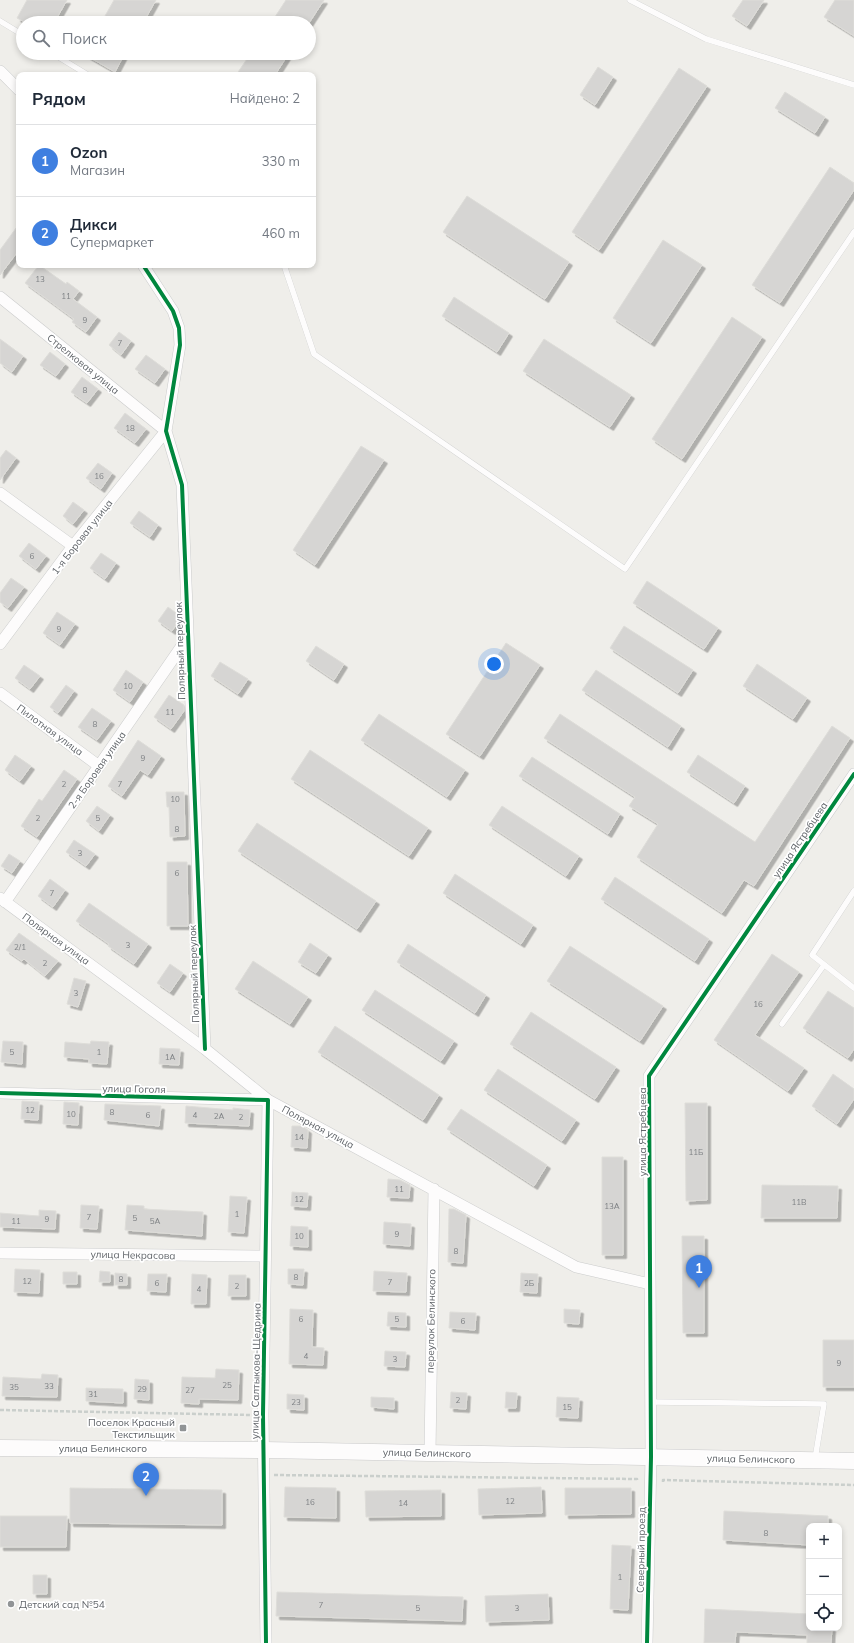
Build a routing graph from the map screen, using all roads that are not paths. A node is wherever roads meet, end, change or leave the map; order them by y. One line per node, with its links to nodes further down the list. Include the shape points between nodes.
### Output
1 (630, 0): 7 (lane, via 706,39)
2 (0, 21): 3 (lane)
3 (16, 31)
4 (63, 60): 6 (lane)
5 (0, 71): 8 (street)
6 (83, 72)
7 (854, 85)
8 (16, 87)
9 (854, 232): 11 (lane, via 624,569 314,354)
10 (145, 268): 13 (street, Полярный переулок, via 173,312 179,328 180,345)
11 (285, 268)
12 (0, 297): 13 (street, Стрелковая улица)
13 (166, 431): 15 (street, 1-я Боровая улица); 16 (street, Полярный переулок, via 182,485)
14 (0, 493): 15 (street)
15 (73, 546): 17 (street, 1-я Боровая улица)
16 (188, 637): 19 (street, 2-я Боровая улица); 26 (street, Полярный переулок)
17 (0, 644)
18 (0, 693): 19 (street, Пилотная улица)
19 (99, 766): 22 (street, 2-я Боровая улица)
20 (854, 774): 32 (street, улица Ястребцева, via 649,1076)
21 (854, 891): 23 (lane, via 812,955)
22 (3, 900): 26 (street, Полярная улица)
23 (824, 965): 24 (lane); 25 (lane)
24 (854, 988)
25 (782, 1024)
26 (205, 1049): 28 (street, Полярная улица)
27 (0, 1093): 28 (street, улица Гоголя)
28 (268, 1100): 29 (street, Полярная улица); 31 (street, улица Салтыкова-Щедрина)
29 (434, 1190): 32 (street, Полярная улица, via 576,1266); 36 (street, переулок Белинского)
30 (0, 1253): 31 (street, улица Некрасова)
31 (265, 1256): 35 (street, улица Салтыкова-Щедрина)
32 (650, 1284): 33 (street, улица Ястребцева)
33 (650, 1402): 37 (street, улица Ястребцева); 38 (lane, via 824,1404)
34 (0, 1448): 35 (main road, улица Белинского)
35 (264, 1450): 36 (main road, улица Белинского); 40 (street, улица Салтыкова-Щедрина)
36 (430, 1453): 37 (main road, улица Белинского)
37 (651, 1457): 38 (main road, улица Белинского); 41 (street, Северный проезд)
38 (815, 1460): 39 (main road, улица Белинского)
39 (854, 1461)
40 (266, 1643)
41 (647, 1643)

